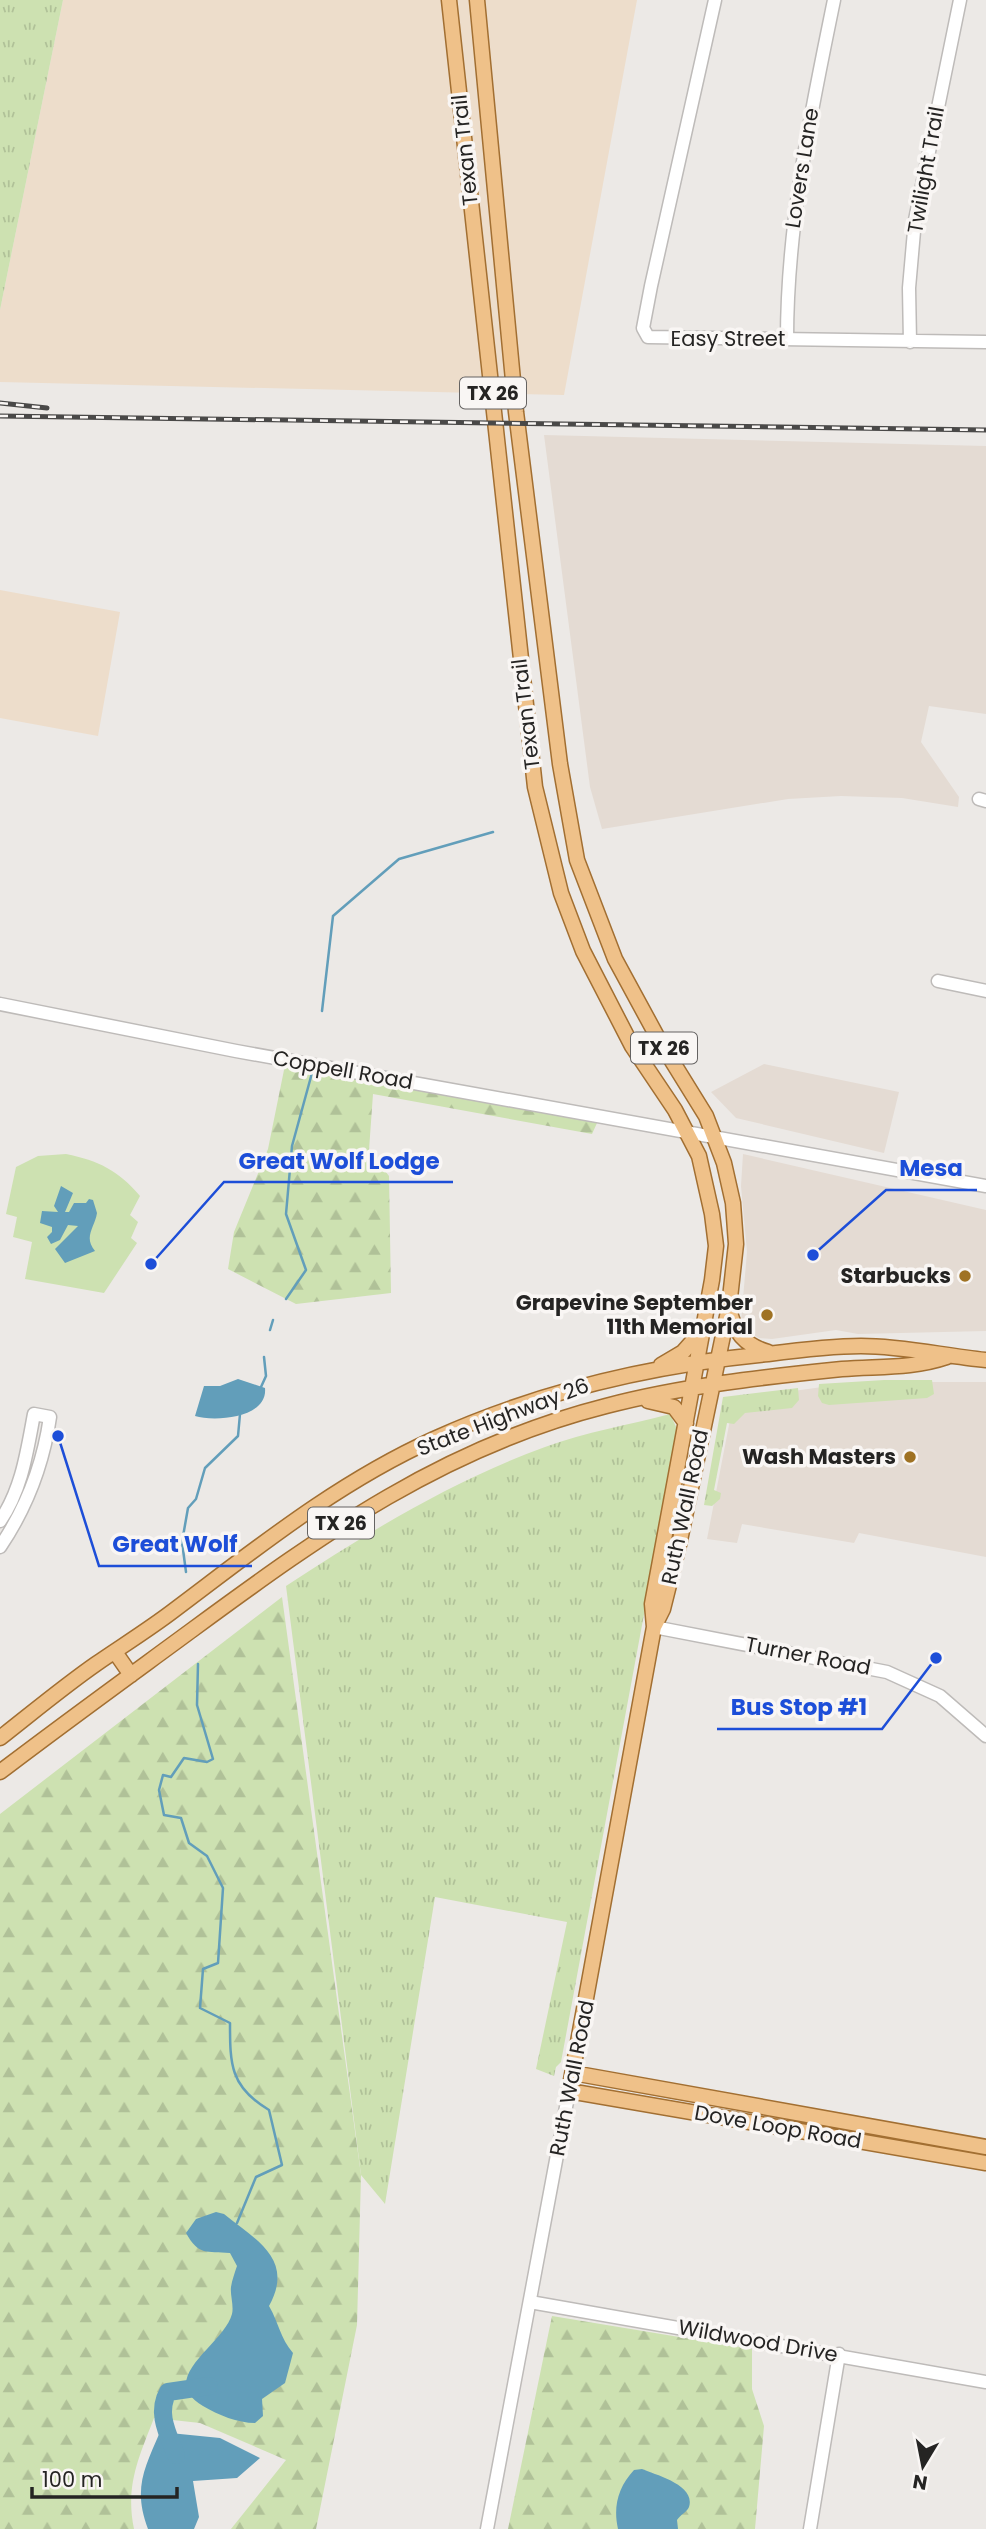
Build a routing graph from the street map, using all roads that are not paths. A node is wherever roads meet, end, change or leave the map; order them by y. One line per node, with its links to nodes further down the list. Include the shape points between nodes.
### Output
1 (449, 0): 10 (main road, Texan Trail / TX 26, via 527,728)
2 (477, 0): 9 (main road, Texan Trail / TX 26, via 516,412 560,764)
3 (715, 0): 6 (street, Easy Street, via 640,336)
4 (834, 0): 6 (street, Lovers Lane, via 798,182 787,287)
5 (960, 0): 7 (street, Twilight Trail, via 915,220)
6 (787, 339): 7 (street, Easy Street)
7 (910, 342): 8 (street, Easy Street)
8 (986, 342)
9 (578, 860): 10 (main road); 15 (main road, Texan Trail / TX 26, via 615,959)
10 (554, 868): 14 (main road, Texan Trail / TX 26, via 597,979 632,1046)
11 (938, 981): 12 (street)
12 (986, 991)
13 (0, 1004): 14 (street, Coppell Road)
14 (687, 1131): 15 (street, Coppell Road); 18 (main road, Texan Trail / TX 26, via 702,1165 716,1246)
15 (714, 1136): 16 (street, Coppell Road); 17 (main road, Texan Trail / TX 26, via 733,1203 736,1244)
16 (986, 1186)
17 (729, 1307): 19 (main road, via 738,1336 754,1348); 21 (main road, Texan Trail / TX 26)
18 (702, 1330): 23 (main road, Texan Trail); 24 (main road, TX 26, via 683,1352)
19 (773, 1353): 20 (main road, State Highway 26, via 860,1346 920,1349); 21 (main road, State Highway 26)
20 (947, 1357): 22 (main road); 25 (main road, State Highway 26, via 919,1366 844,1369)
21 (717, 1359): 23 (main road, State Highway 26 / TX 26); 25 (main road, Texan Trail / TX 26)
22 (986, 1360)
23 (696, 1362): 24 (main road, State Highway 26 / TX 26); 26 (main road, Texan Trail)
24 (644, 1370): 32 (main road, State Highway 26 / TX 26, via 587,1383 433,1439 288,1522)
25 (710, 1386): 26 (main road, State Highway 26 / TX 26); 31 (main road, Ruth Wall Road, via 679,1545)
26 (691, 1390): 27 (main road, State Highway 26 / TX 26); 28 (main road, Ruth Wall Road)
27 (632, 1400): 28 (main road, via 674,1407); 33 (main road, State Highway 26 / TX 26, via 524,1431 378,1501 296,1552)
28 (686, 1423): 31 (main road, Ruth Wall Road, via 652,1604)
29 (0, 1521): 30 (street, via 23,1472 34,1414 50,1417 34,1483 21,1516)
30 (0, 1547)
31 (654, 1627): 34 (street, Turner Road, via 887,1672 940,1696); 37 (main road, Ruth Wall Road)
32 (115, 1652): 33 (main road); 35 (main road, State Highway 26 / TX 26)
33 (131, 1675): 36 (main road, State Highway 26 / TX 26)
34 (986, 1736)
35 (0, 1738)
36 (0, 1772)
37 (573, 2073): 38 (main road, Ruth Wall Road); 39 (main road, Dove Loop Road)
38 (569, 2091): 40 (main road, Dove Loop Road); 43 (street, Ruth Wall Road)
39 (771, 2108): 40 (main road); 41 (main road, Dove Loop Road)
40 (767, 2124): 42 (main road, Dove Loop Road)
41 (986, 2147)
42 (986, 2163)
43 (530, 2302): 44 (street, Wildwood Drive); 46 (street, Ruth Wall Road)
44 (839, 2354): 45 (street, Wildwood Drive); 47 (street)
45 (986, 2382)
46 (486, 2529)
47 (810, 2529)

